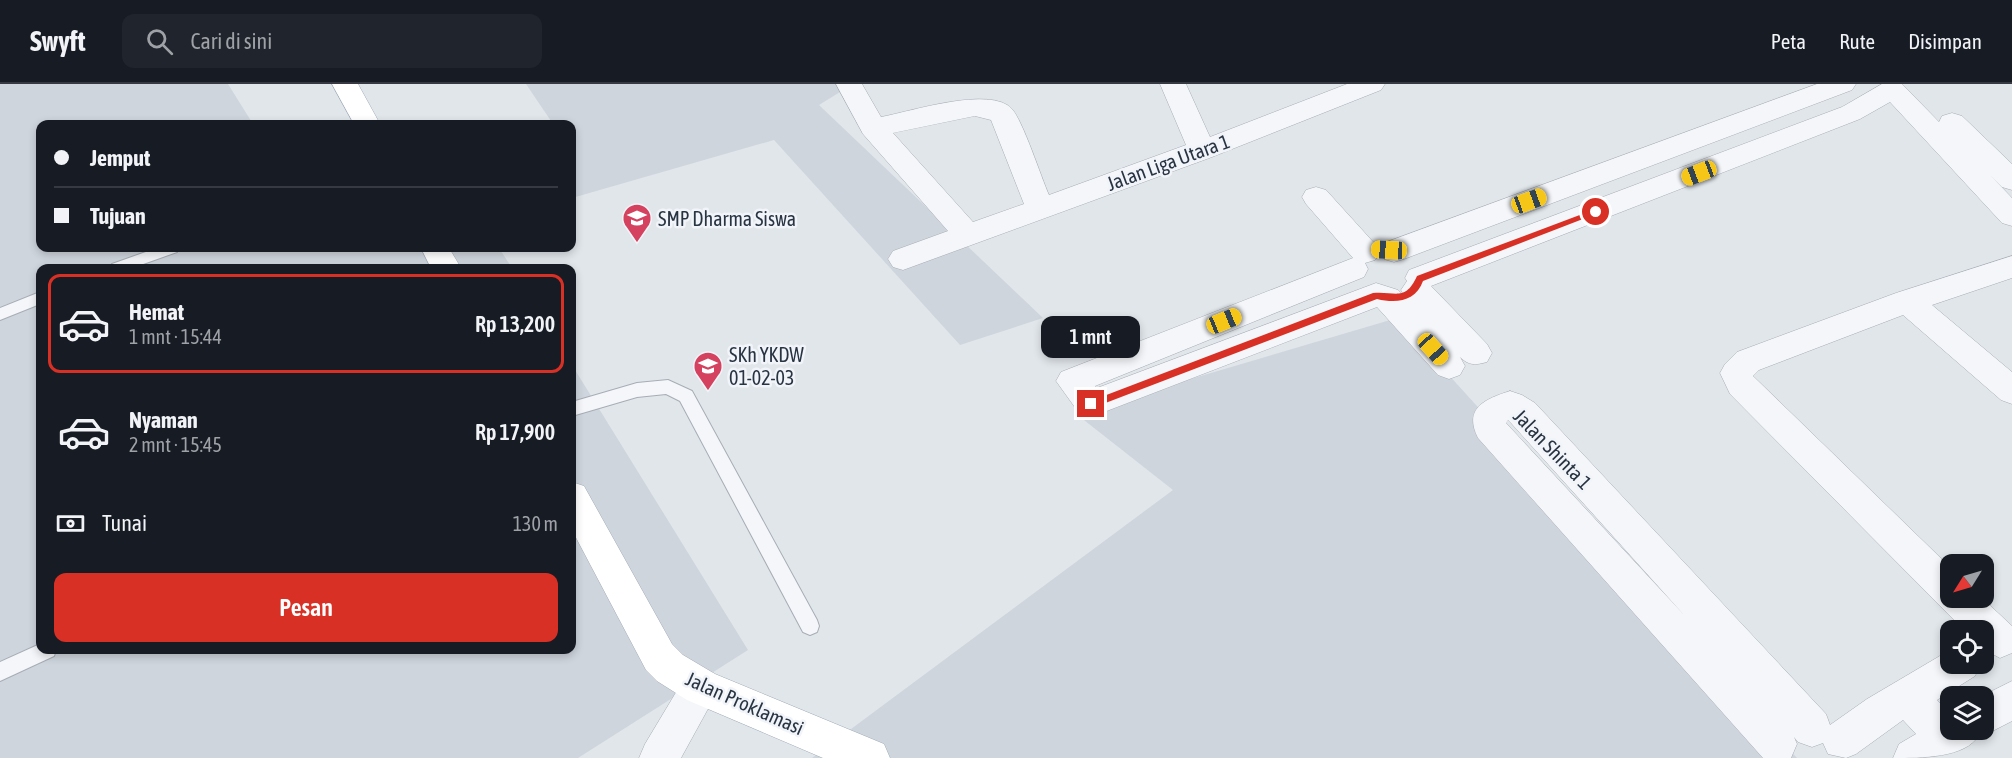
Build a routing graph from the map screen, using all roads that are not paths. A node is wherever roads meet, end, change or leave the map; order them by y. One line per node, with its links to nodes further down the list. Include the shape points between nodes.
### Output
1 (345, 84): 7 (main road)
2 (849, 84): 8 (street)
3 (1173, 84): 9 (street)
4 (1843, 84): 16 (street)
5 (1368, 85): 9 (street, Jalan Liga Utara 1)
6 (1899, 87): 10 (street); 13 (street); 20 (street, via 1851,113)
7 (366, 120)
8 (873, 128): 12 (street, via 975,107 994,109 1002,115); 14 (street)
9 (1202, 150): 12 (street, Jalan Liga Utara 1)
10 (2012, 180)
11 (1316, 197): 16 (street)
12 (1040, 209): 14 (street, Jalan Liga Utara 1)
13 (2012, 216)
14 (968, 236): 17 (street, Jalan Liga Utara 1)
15 (160, 252): 18 (lane)
16 (1371, 258): 20 (street, via 1360,284); 20 (street, via 1410,259 1417,267); 20 (street, via 1072,381 1091,404)
17 (903, 259)
18 (128, 264)
19 (2012, 267): 22 (street)
20 (1400, 291): 24 (street)
21 (36, 300): 23 (lane)
22 (1907, 301): 25 (street); 28 (street, via 1748,361 1737,373 1740,386)
23 (0, 314)
24 (1462, 360)
25 (2012, 391)
26 (576, 408): 30 (lane, via 637,390 668,387 686,396)
27 (576, 504): 35 (main road, Jalan Proklamasi, via 659,657)
28 (1940, 581)
29 (1966, 608): 31 (street)
30 (810, 626)
31 (1998, 641)
32 (38, 654): 33 (lane)
33 (0, 672)
34 (1943, 674): 36 (street)
35 (701, 687): 43 (street); 44 (main road, Jalan Proklamasi)
36 (1906, 696): 39 (street); 41 (street)
37 (2012, 700): 38 (street)
38 (1994, 711)
39 (1940, 723)
40 (1944, 740): 45 (street)
41 (1838, 742): 42 (street, via 1797,729 1784,734); 42 (street, Jalan Shinta 1, via 1523,413 1510,404 1498,408 1489,418 1490,428)
42 (1774, 754)
43 (659, 758)
44 (870, 758)
45 (1913, 758)

